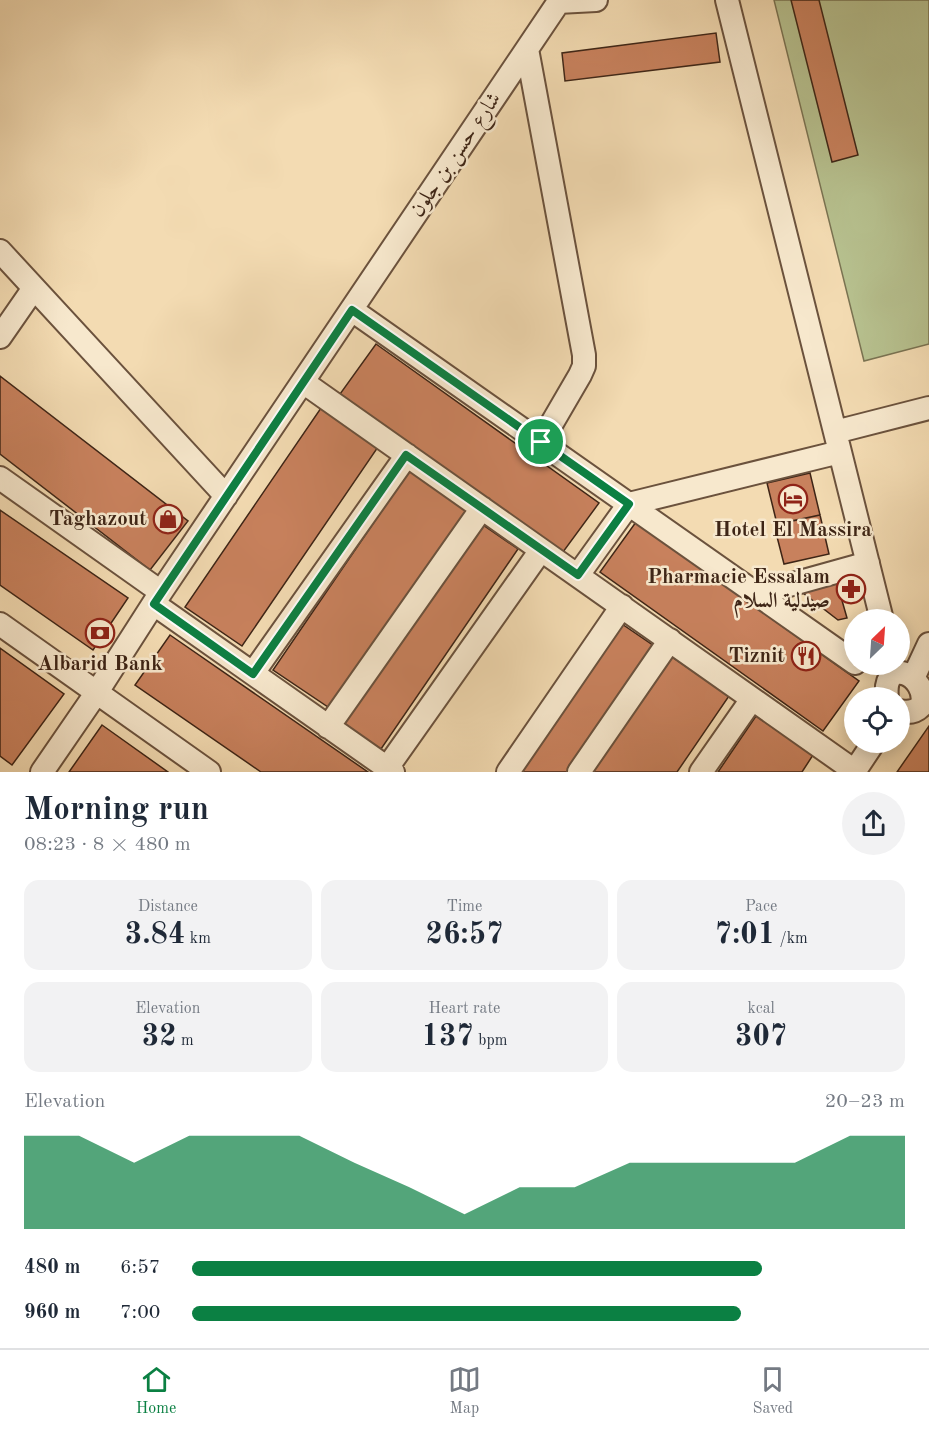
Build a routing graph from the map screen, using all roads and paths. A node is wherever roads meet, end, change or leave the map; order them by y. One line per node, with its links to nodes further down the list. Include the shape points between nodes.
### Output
1 (596, 0): 3 (street)
2 (727, 0): 12 (street)
3 (559, 1): 4 (street, شارع حسن بن جلون)
4 (527, 49): 7 (street, شارع حسن بن جلون); 11 (street, via 584,355 580,375)
5 (0, 251): 6 (street)
6 (34, 288): 8 (street); 15 (street)
7 (352, 310): 9 (street, شارع حسن بن جلون); 11 (street)
8 (0, 337)
9 (303, 382): 13 (street); 15 (street, شارع حسن بن جلون)
10 (929, 408): 12 (street)
11 (541, 442): 16 (street)
12 (837, 442): 16 (street); 19 (street)
13 (406, 455): 17 (street); 29 (street)
14 (0, 478): 22 (street)
15 (226, 496): 22 (street, شارع حسن بن جلون)
16 (629, 504): 20 (street); 21 (street)
17 (482, 508): 18 (street); 34 (street)
18 (542, 550): 20 (street); 36 (street)
19 (868, 563): 21 (street); 24 (street)
20 (578, 575): 23 (street)
21 (757, 594): 28 (street)
22 (158, 598): 29 (street); 31 (street, شارع حسن بن جلون)
23 (622, 606): 26 (street); 39 (street)
24 (879, 609)
25 (0, 624): 31 (street)
26 (670, 640): 32 (street); 40 (street)
27 (929, 644): 30 (street)
28 (844, 656)
29 (253, 674): 34 (street)
30 (896, 679): 33 (street, via 920,677 926,688)
31 (97, 692): 37 (street, شارع حسن بن جلون); 38 (street)
32 (752, 699): 41 (street); 42 (street)
33 (916, 710)
34 (328, 727): 36 (street)
35 (867, 753): 42 (street)
36 (390, 770)
37 (42, 772)
38 (209, 772)
39 (508, 772)
40 (579, 772)
41 (701, 772)
42 (855, 772)

